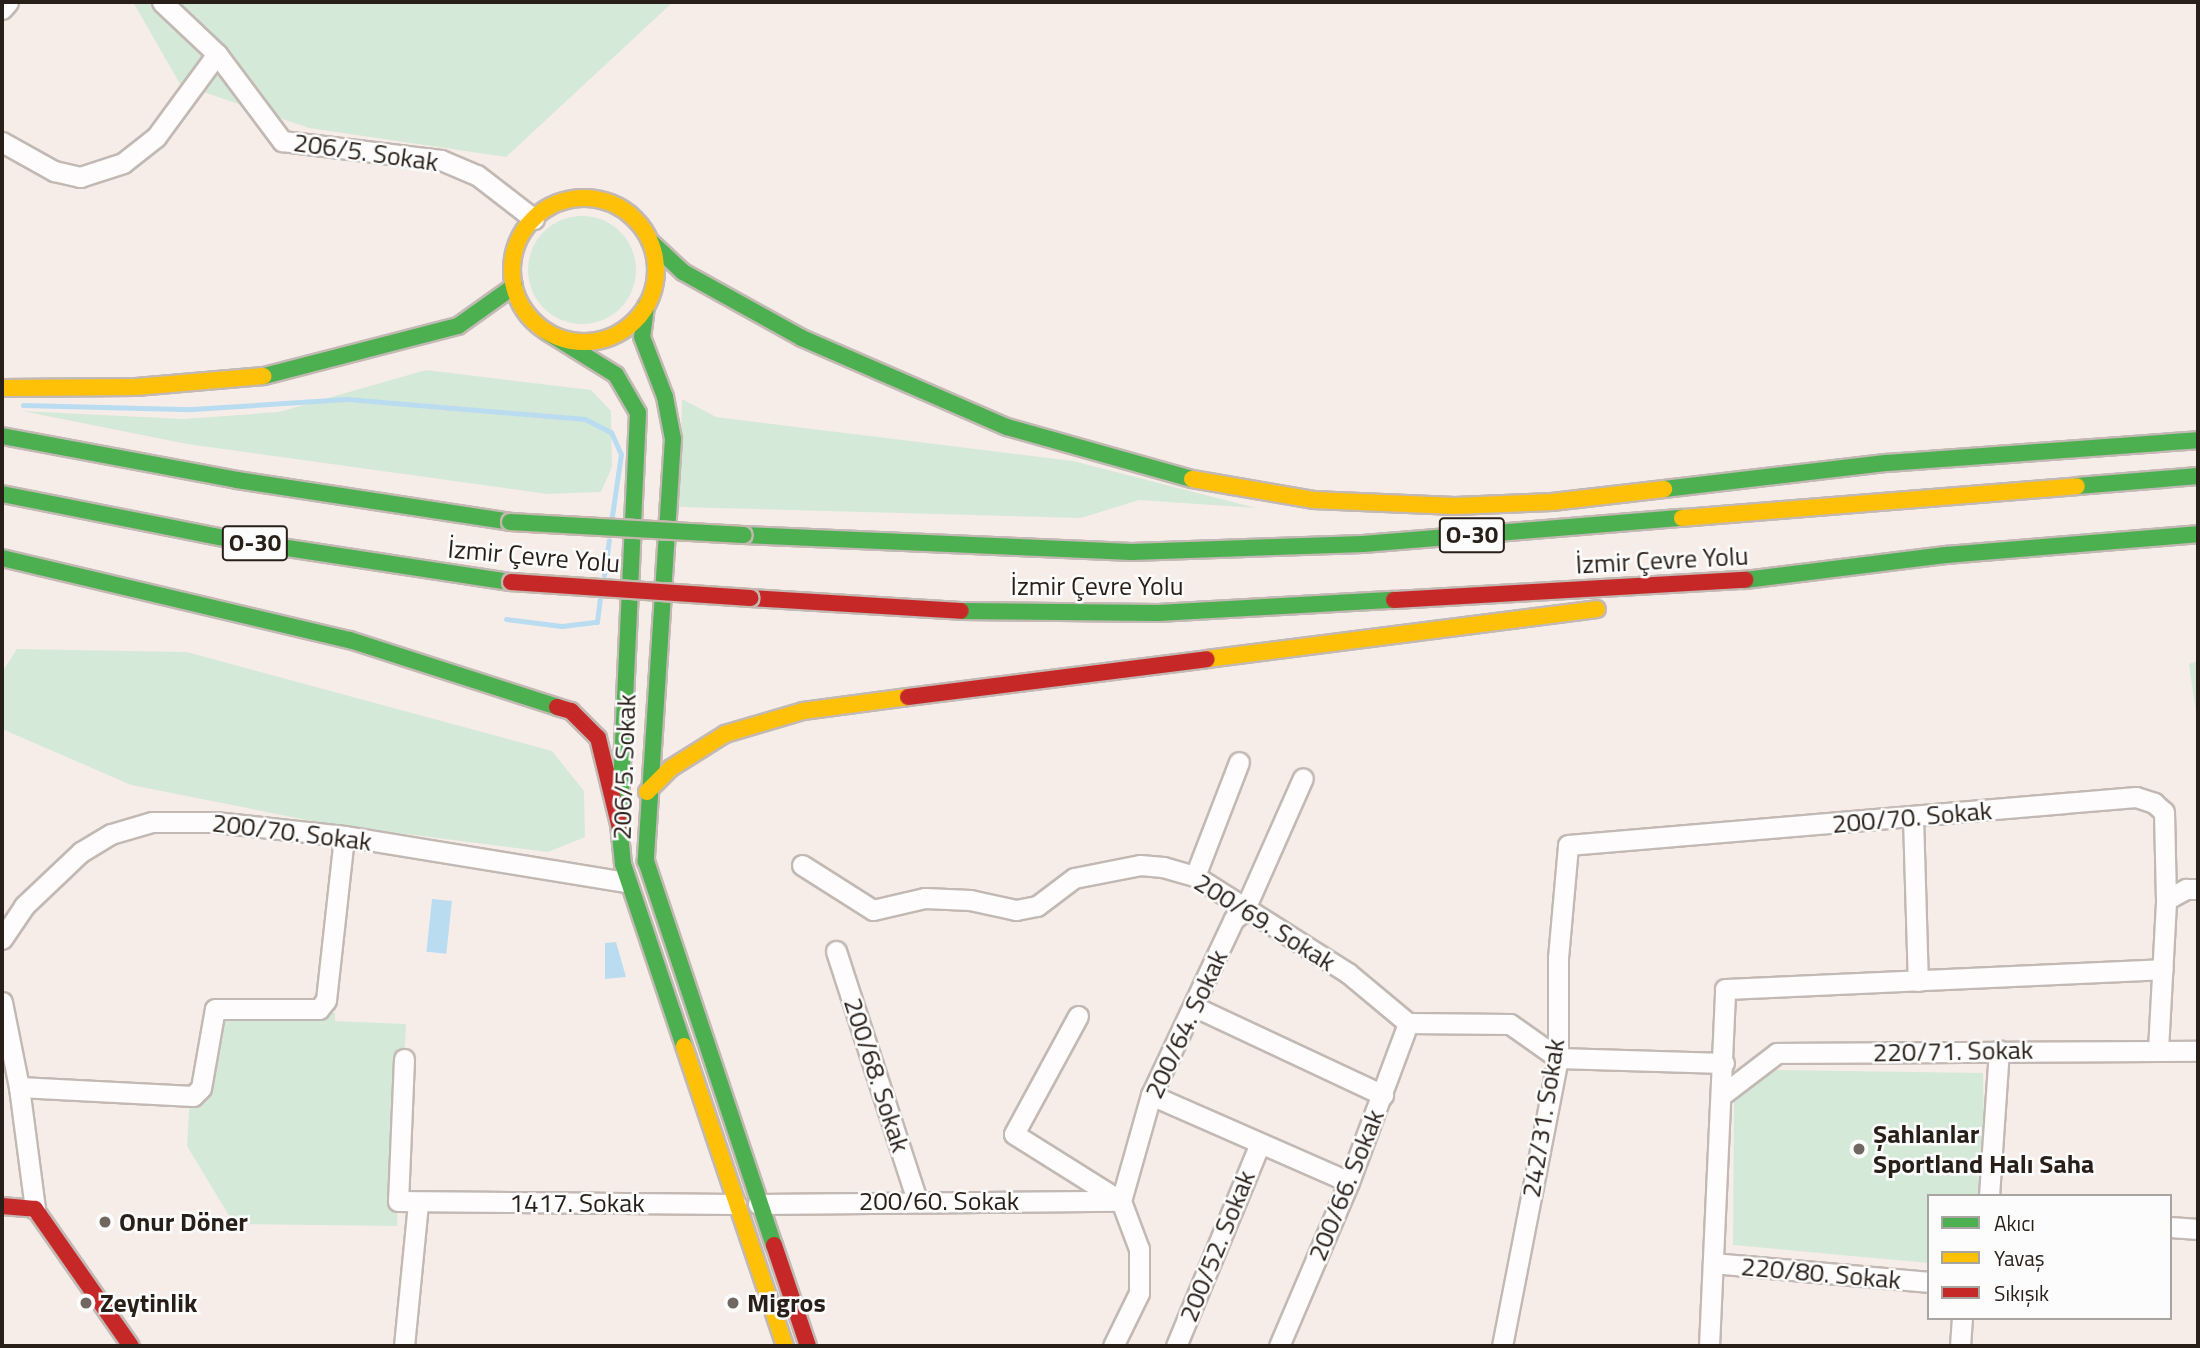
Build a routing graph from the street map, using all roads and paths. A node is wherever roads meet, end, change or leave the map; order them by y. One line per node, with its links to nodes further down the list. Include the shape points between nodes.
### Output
1 (8, 2): 3 (street)
2 (162, 2): 4 (street, 206/5. Sokak)
3 (2, 9)
4 (217, 54): 5 (street, via 156,137 123,163 80,177 54,171); 6 (street, 206/5. Sokak, via 282,141 442,160 477,175)
5 (2, 142)
6 (534, 219): 7 (main road, via 557,204 598,200 634,218); 8 (main road, via 515,250)
7 (650, 241): 9 (main road, via 655,280); 13 (main road, via 683,272 802,338 1007,427 1171,475 1313,500 1455,506 1552,502 1887,463)
8 (514, 286): 10 (main road, via 526,312); 11 (main road, via 458,326 283,374 136,387)
9 (646, 306): 10 (main road, via 628,327 602,339 574,341); 21 (main road, 206/5. Sokak, via 642,337 665,397 673,439)
10 (547, 331): 23 (main road, 206/5. Sokak, via 616,375 638,413)
11 (2, 388)
12 (2, 436): 14 (main road, İzmir Çevre Yolu / O-30, bridge, via 237,480 510,522 1132,552 1363,544)
13 (2198, 440)
14 (2198, 476)
15 (2, 494): 18 (main road, İzmir Çevre Yolu / O-30, bridge, via 235,540 510,582 939,611 1158,613)
16 (2198, 534): 18 (main road, İzmir Çevre Yolu / O-30, via 1945,555)
17 (2, 558): 23 (main road, via 350,640 571,712 598,738)
18 (1754, 579): 21 (main road, via 1622,606 803,711 725,734 671,768)
19 (1239, 762): 27 (street)
20 (1303, 778): 31 (street, 200/64. Sokak)
21 (647, 792): 57 (main road, 206/5. Sokak, via 649,879)
22 (1913, 817): 25 (street, 200/70. Sokak); 30 (street, 200/70. Sokak, via 2136,797 2164,812); 35 (street)
23 (619, 824): 28 (main road, 206/5. Sokak)
24 (344, 836): 28 (street, 200/70. Sokak); 32 (street, 200/70. Sokak, via 215,822 132,827 111,834 56,872); 46 (street, via 322,1007 311,1012 215,1009 201,1088 195,1095)
25 (1568, 845): 43 (street, 242/31. Sokak, via 1558,958)
26 (803, 866): 27 (street, 200/69. Sokak, via 873,910 925,898 970,900 1016,910 1037,906 1074,878 1140,865)
27 (1195, 876): 31 (street, 200/69. Sokak)
28 (626, 882): 56 (main road, 206/5. Sokak)
29 (2198, 889): 30 (street, via 2186,889)
30 (2166, 900): 34 (street)
31 (1244, 911): 37 (street, 200/64. Sokak, via 1234,919); 39 (street, 200/69. Sokak, via 1348,973)
32 (2, 939)
33 (836, 951): 53 (street, 200/68. Sokak)
34 (2163, 969): 35 (street); 41 (street)
35 (1918, 981): 45 (street, via 1725,989)
36 (2, 1002): 46 (street)
37 (1193, 1006): 47 (street, 200/64. Sokak); 48 (street)
38 (1079, 1016): 54 (street, via 1014,1134)
39 (1408, 1023): 43 (street, via 1510,1024); 48 (street, 200/66. Sokak)
40 (1999, 1050): 41 (street, 220/71. Sokak); 49 (street, 220/71. Sokak, via 1777,1053); 52 (street)
41 (2158, 1050): 42 (street, 220/71. Sokak)
42 (2198, 1051)
43 (1558, 1058): 45 (street); 72 (street, 242/31. Sokak)
44 (404, 1059): 55 (street, via 398,1201)
45 (1724, 1063): 49 (street)
46 (19, 1087): 59 (street)
47 (1151, 1095): 50 (street); 54 (street, 200/64. Sokak)
48 (1383, 1095): 51 (street, 200/66. Sokak)
49 (1722, 1095): 62 (street)
50 (1259, 1146): 51 (street); 70 (street, 200/52. Sokak)
51 (1349, 1182): 71 (street, 200/66. Sokak)
52 (1989, 1194)
53 (917, 1200): 54 (street, 200/60. Sokak); 57 (street, 200/60. Sokak)
54 (1121, 1201): 69 (street, via 1139,1249 1139,1293)
55 (418, 1203): 56 (street, 1417. Sokak); 66 (street)
56 (736, 1204): 67 (main road, 206/5. Sokak)
57 (758, 1204): 68 (main road, 206/5. Sokak)
58 (2, 1206): 59 (main road)
59 (34, 1209): 65 (main road)
60 (2172, 1227): 61 (street)
61 (2198, 1228)
62 (1713, 1263): 63 (street, 220/80. Sokak); 73 (street)
63 (1927, 1282)
64 (1962, 1320): 74 (street)
65 (131, 1346)
66 (404, 1346)
67 (785, 1346)
68 (808, 1346)
69 (1114, 1346)
70 (1176, 1346)
71 (1279, 1346)
72 (1502, 1346)
73 (1709, 1346)
74 (1960, 1346)

